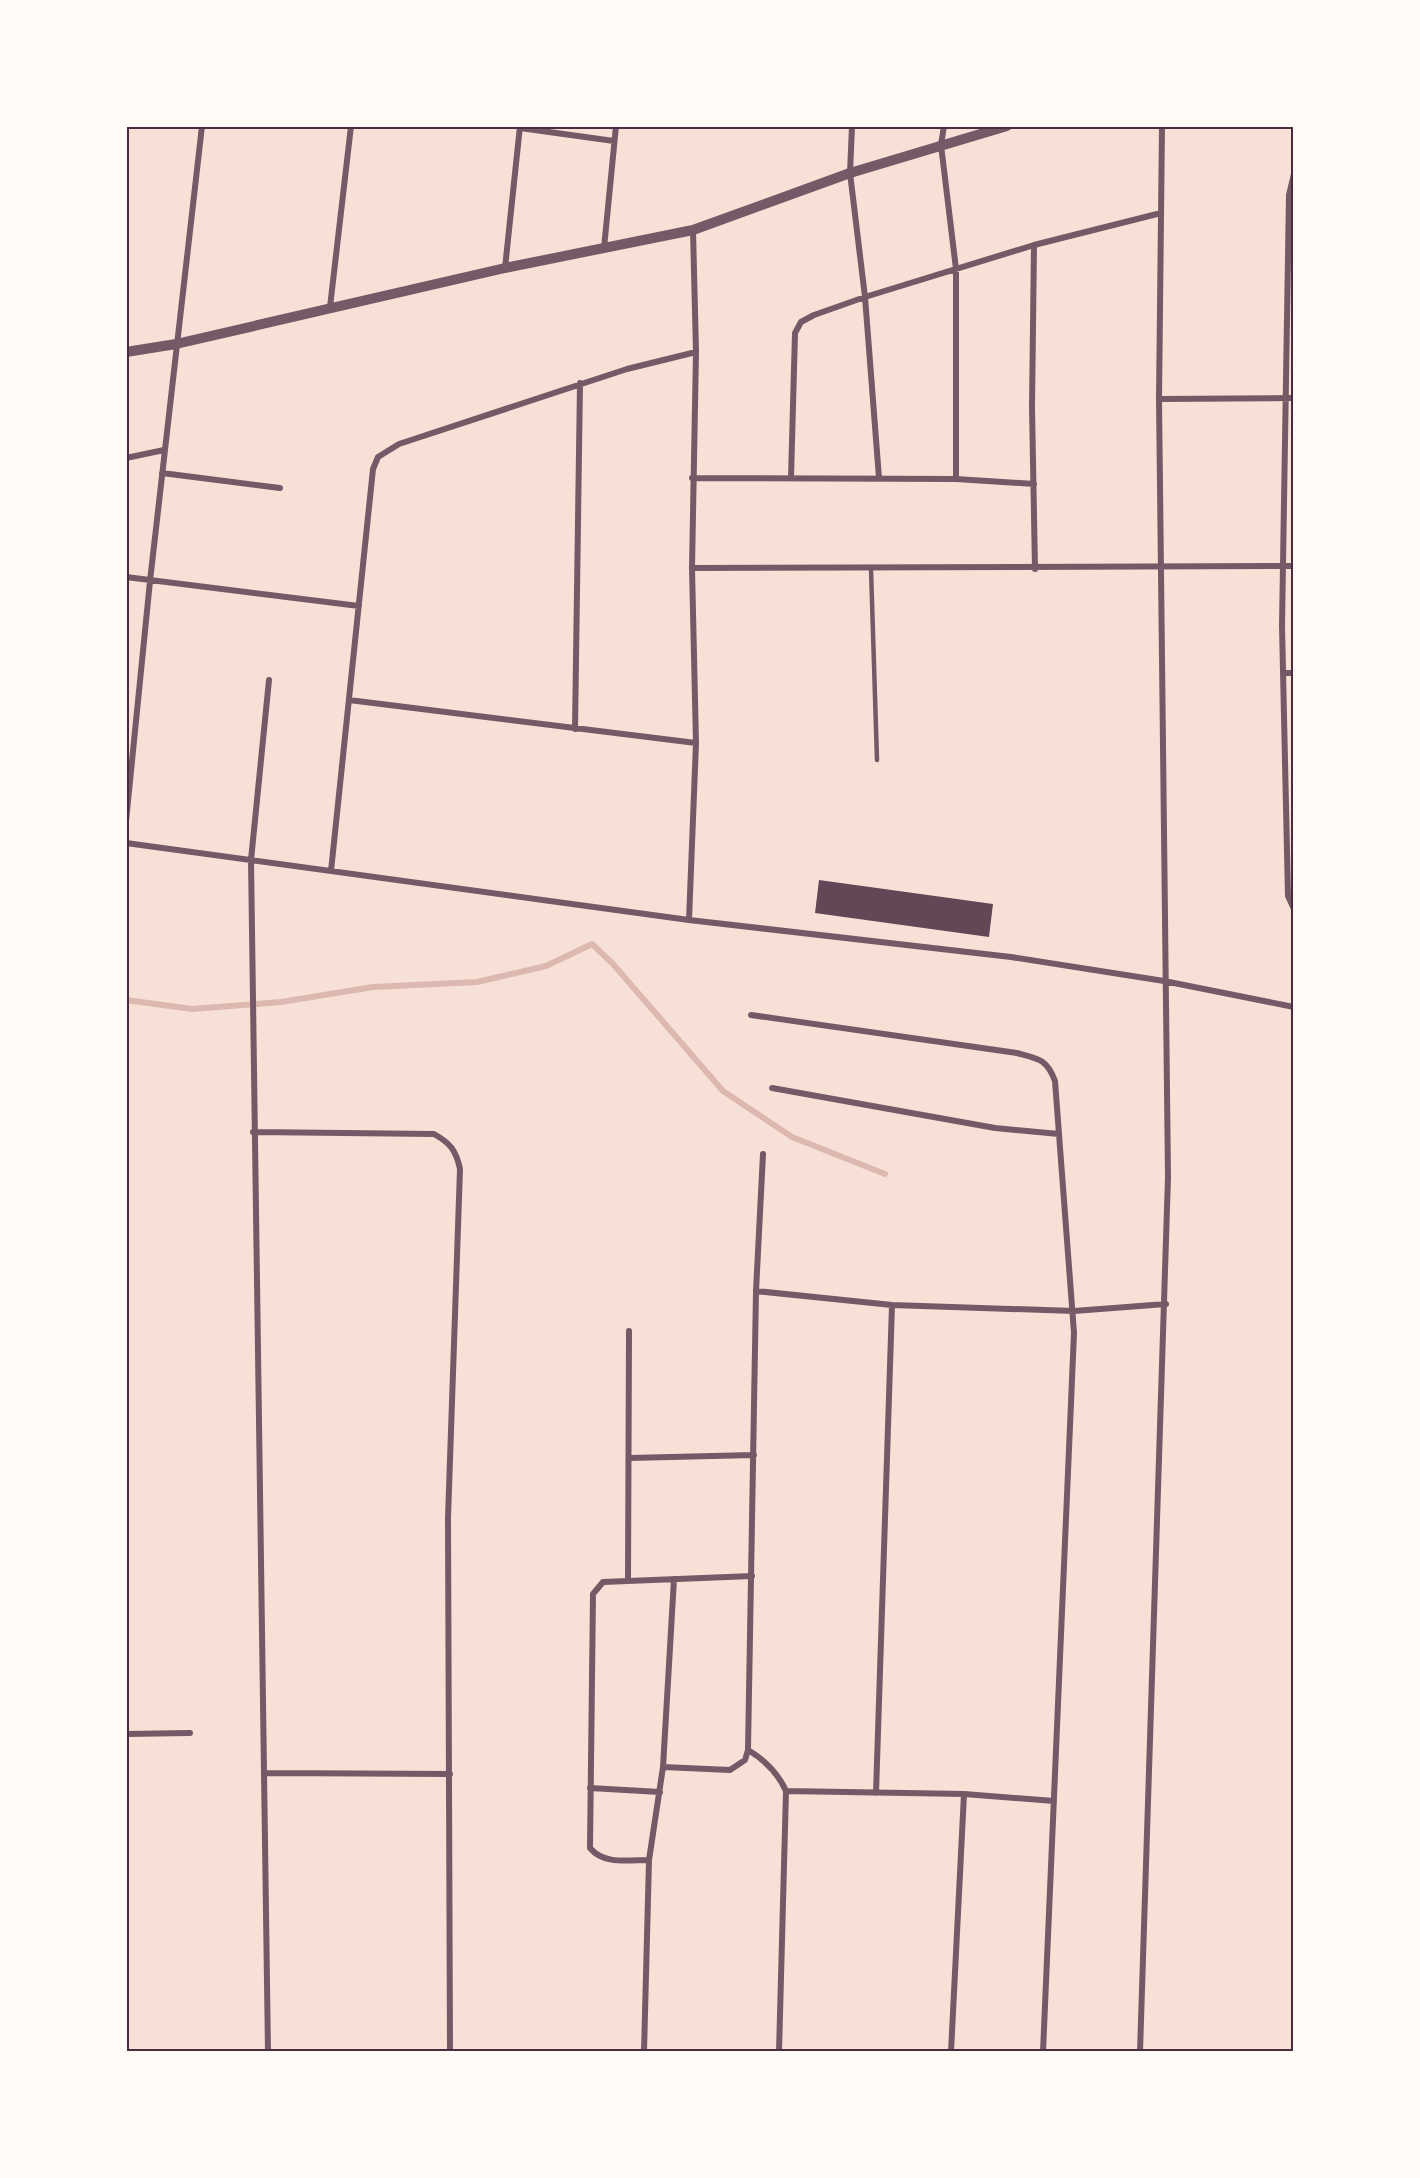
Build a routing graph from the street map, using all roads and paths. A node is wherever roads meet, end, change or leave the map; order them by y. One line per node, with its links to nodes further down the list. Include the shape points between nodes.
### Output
1 (202, 126): 21 (street)
2 (351, 126): 20 (street)
3 (616, 126): 9 (street)
4 (852, 126): 11 (street)
5 (944, 126): 10 (street)
6 (1007, 126): 10 (street)
7 (1162, 126): 13 (street)
8 (520, 127): 9 (street); 17 (street)
9 (614, 141): 16 (street)
10 (941, 146): 11 (street); 18 (street)
11 (850, 173): 14 (street); 19 (street)
12 (1294, 174): 25 (street, via 1289,195)
13 (1161, 213): 15 (street); 27 (street)
14 (693, 230): 16 (street); 23 (street)
15 (1034, 245): 18 (street); 37 (street)
16 (604, 248): 17 (street)
17 (505, 268): 20 (street)
18 (956, 269): 19 (street); 36 (street)
19 (865, 297): 34 (street, via 814,315 801,322 795,333); 35 (street)
20 (330, 307): 21 (street)
21 (176, 344): 22 (street); 28 (street)
22 (126, 352)
23 (696, 352): 24 (street); 33 (street)
24 (580, 383): 47 (street, via 399,444 378,457 373,469); 54 (street)
25 (1284, 398): 26 (street); 27 (street); 31 (street)
26 (1294, 398)
27 (1159, 399): 42 (street)
28 (164, 450): 29 (street); 30 (street)
29 (126, 458)
30 (162, 473): 38 (street); 46 (street)
31 (1284, 473): 32 (street); 39 (street)
32 (1294, 473)
33 (692, 477): 34 (street); 41 (street)
34 (791, 478): 35 (street)
35 (879, 478): 36 (street)
36 (956, 479): 37 (street)
37 (1034, 484): 44 (street)
38 (280, 488)
39 (1283, 566): 40 (street); 42 (street); 49 (street)
40 (1294, 566)
41 (692, 568): 43 (street); 55 (street)
42 (1161, 568): 44 (street); 63 (street)
43 (871, 569): 44 (street); 56 (lane)
44 (1035, 569)
45 (126, 577): 46 (street)
46 (150, 581): 47 (street); 53 (street)
47 (359, 606): 51 (street)
48 (1294, 673): 49 (street)
49 (1283, 674): 61 (street, via 1288,896)
50 (269, 680): 59 (street)
51 (349, 700): 54 (street); 60 (street)
52 (126, 717): 53 (street)
53 (136, 718): 57 (street)
54 (575, 729): 55 (street)
55 (696, 743): 62 (street)
56 (877, 760)
57 (126, 821)
58 (126, 843): 59 (street)
59 (251, 860): 60 (street); 67 (street)
60 (332, 871): 62 (street)
61 (1294, 909)
62 (689, 920): 63 (street, via 1011,957)
63 (1164, 981): 64 (street); 71 (street)
64 (1294, 1007)
65 (751, 1015): 68 (street, via 1040,1059 1050,1067 1056,1081)
66 (772, 1088): 68 (street, via 995,1128)
67 (253, 1132): 84 (street); 85 (street, via 434,1134 449,1142 457,1155 460,1169 448,1518)
68 (1059, 1134): 73 (street)
69 (763, 1154): 70 (street)
70 (756, 1291): 72 (street); 75 (street)
71 (1166, 1304): 73 (street); 99 (street)
72 (892, 1305): 73 (street); 89 (street)
73 (1074, 1311): 91 (street)
74 (629, 1331): 76 (street)
75 (754, 1455): 76 (street); 77 (street)
76 (628, 1458): 79 (street)
77 (752, 1576): 78 (street); 82 (street)
78 (674, 1579): 79 (street); 83 (street)
79 (628, 1581): 86 (street, via 603,1582 593,1594)
80 (190, 1733): 81 (street)
81 (126, 1734)
82 (748, 1750): 83 (street, via 745,1760 730,1770); 87 (street, via 762,1758)
83 (663, 1767): 88 (street)
84 (266, 1773): 85 (street); 93 (street)
85 (450, 1774): 94 (street)
86 (590, 1788): 88 (street); 92 (street, via 590,1848 596,1856 605,1860)
87 (786, 1791): 89 (street); 96 (street)
88 (660, 1792): 92 (street)
89 (876, 1793): 90 (street)
90 (964, 1794): 91 (street); 97 (street)
91 (1054, 1801): 98 (street)
92 (649, 1860): 95 (street)
93 (268, 2052)
94 (450, 2052)
95 (644, 2052)
96 (778, 2052)
97 (951, 2052)
98 (1043, 2052)
99 (1140, 2052)

